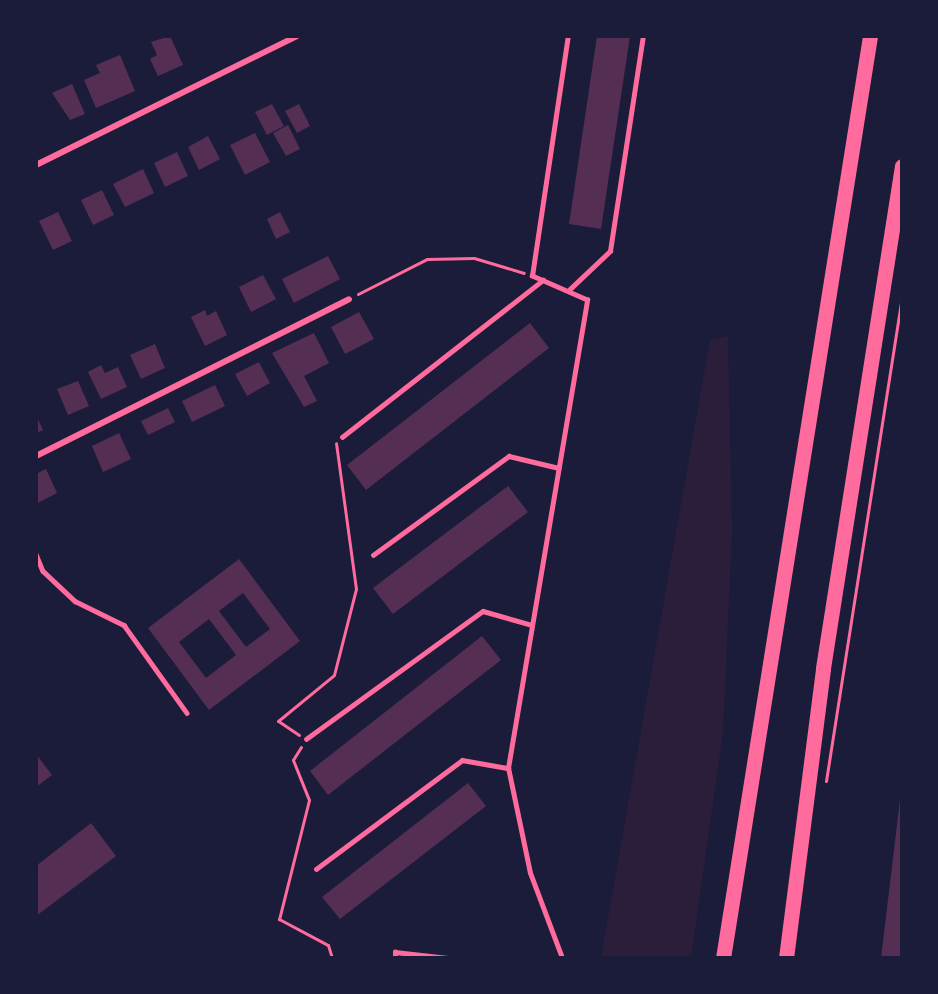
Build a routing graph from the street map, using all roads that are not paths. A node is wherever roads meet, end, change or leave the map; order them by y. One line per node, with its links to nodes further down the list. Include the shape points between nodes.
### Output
1 (297, 36): 5 (street)
2 (568, 36): 7 (lane, via 532,276)
3 (643, 36): 8 (lane, via 610,251)
4 (870, 36): 23 (highway)
5 (36, 165)
6 (902, 166): 24 (highway, via 823,668)
7 (543, 279): 8 (lane); 10 (lane)
8 (570, 289): 12 (lane, via 587,300)
9 (349, 298): 11 (street)
10 (342, 437)
11 (36, 456)
12 (559, 468): 14 (lane, via 510,456); 15 (lane)
13 (36, 554): 16 (lane, via 44,571 75,601 124,625)
14 (373, 555)
15 (532, 626): 17 (lane, via 483,611); 18 (lane)
16 (187, 713)
17 (306, 739)
18 (508, 768): 19 (lane, via 462,760); 22 (lane, via 530,873)
19 (316, 869)
20 (394, 958): 21 (lane, via 395,952)
21 (448, 958)
22 (562, 958)
23 (723, 958)
24 (786, 958)

